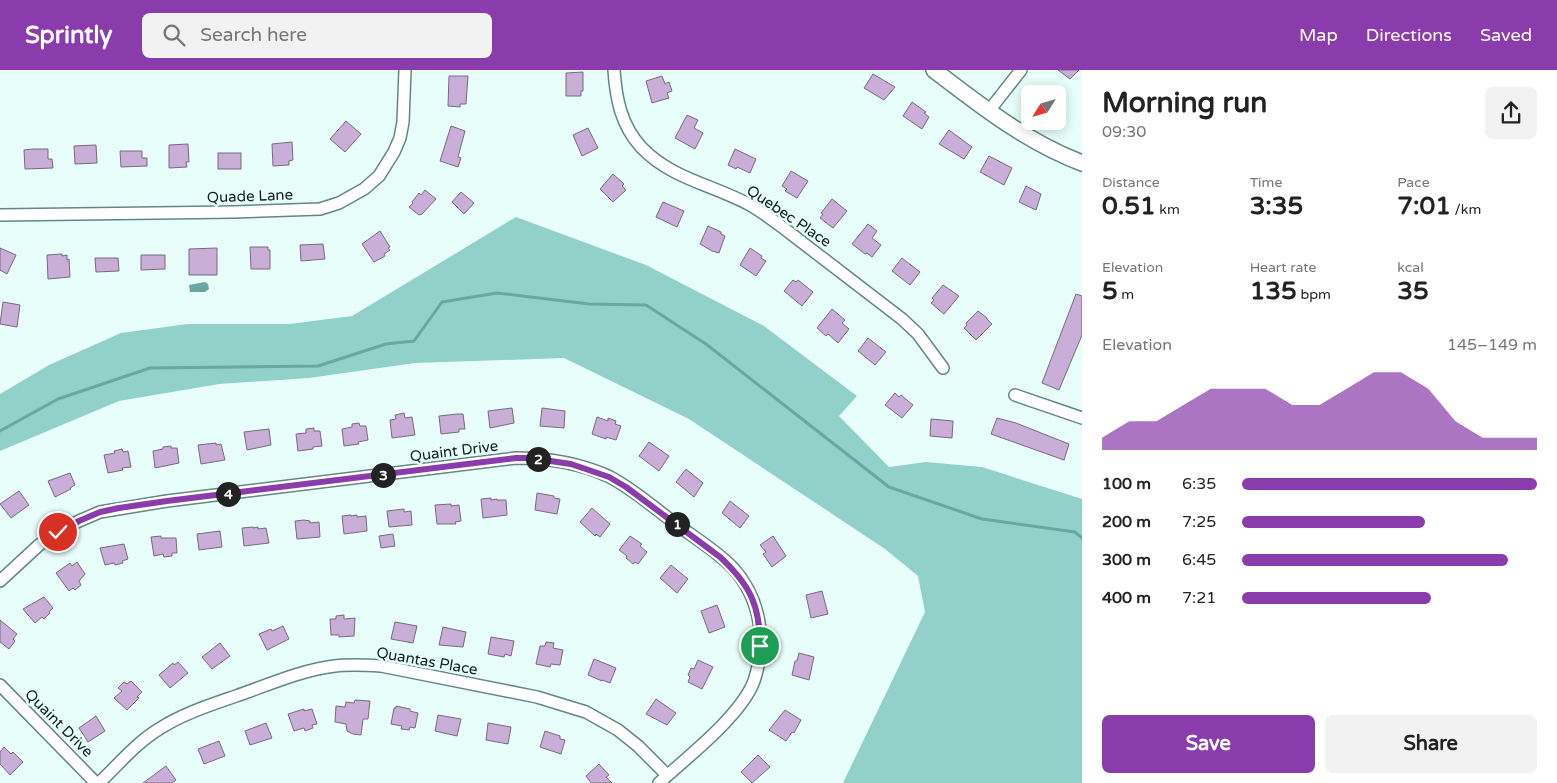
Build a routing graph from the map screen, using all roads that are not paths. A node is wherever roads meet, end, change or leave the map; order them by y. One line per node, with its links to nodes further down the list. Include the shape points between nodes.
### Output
1 (405, 70): 7 (street, Quade Lane, via 403,122 394,152 379,176 339,203 320,209)
2 (614, 70): 8 (street, Quebec Place, via 622,117 629,131 654,159 684,177 733,196 768,217 902,319 918,334)
3 (934, 70): 5 (street)
4 (1021, 70): 5 (street)
5 (988, 112): 6 (street, via 1045,147)
6 (1082, 163)
7 (0, 215)
8 (943, 368)
9 (1015, 395): 10 (street)
10 (1081, 413)
11 (0, 582): 13 (street, Quaint Drive, via 39,545 58,532 110,510 516,458 590,469 626,487 720,557 743,582 758,613 758,665 749,690 726,722)
12 (0, 685): 14 (street, Quaint Drive)
13 (663, 779): 14 (street, Quantas Place, via 638,746 586,712 537,697 381,666 359,665 308,672 176,719 141,742)
14 (97, 783)

